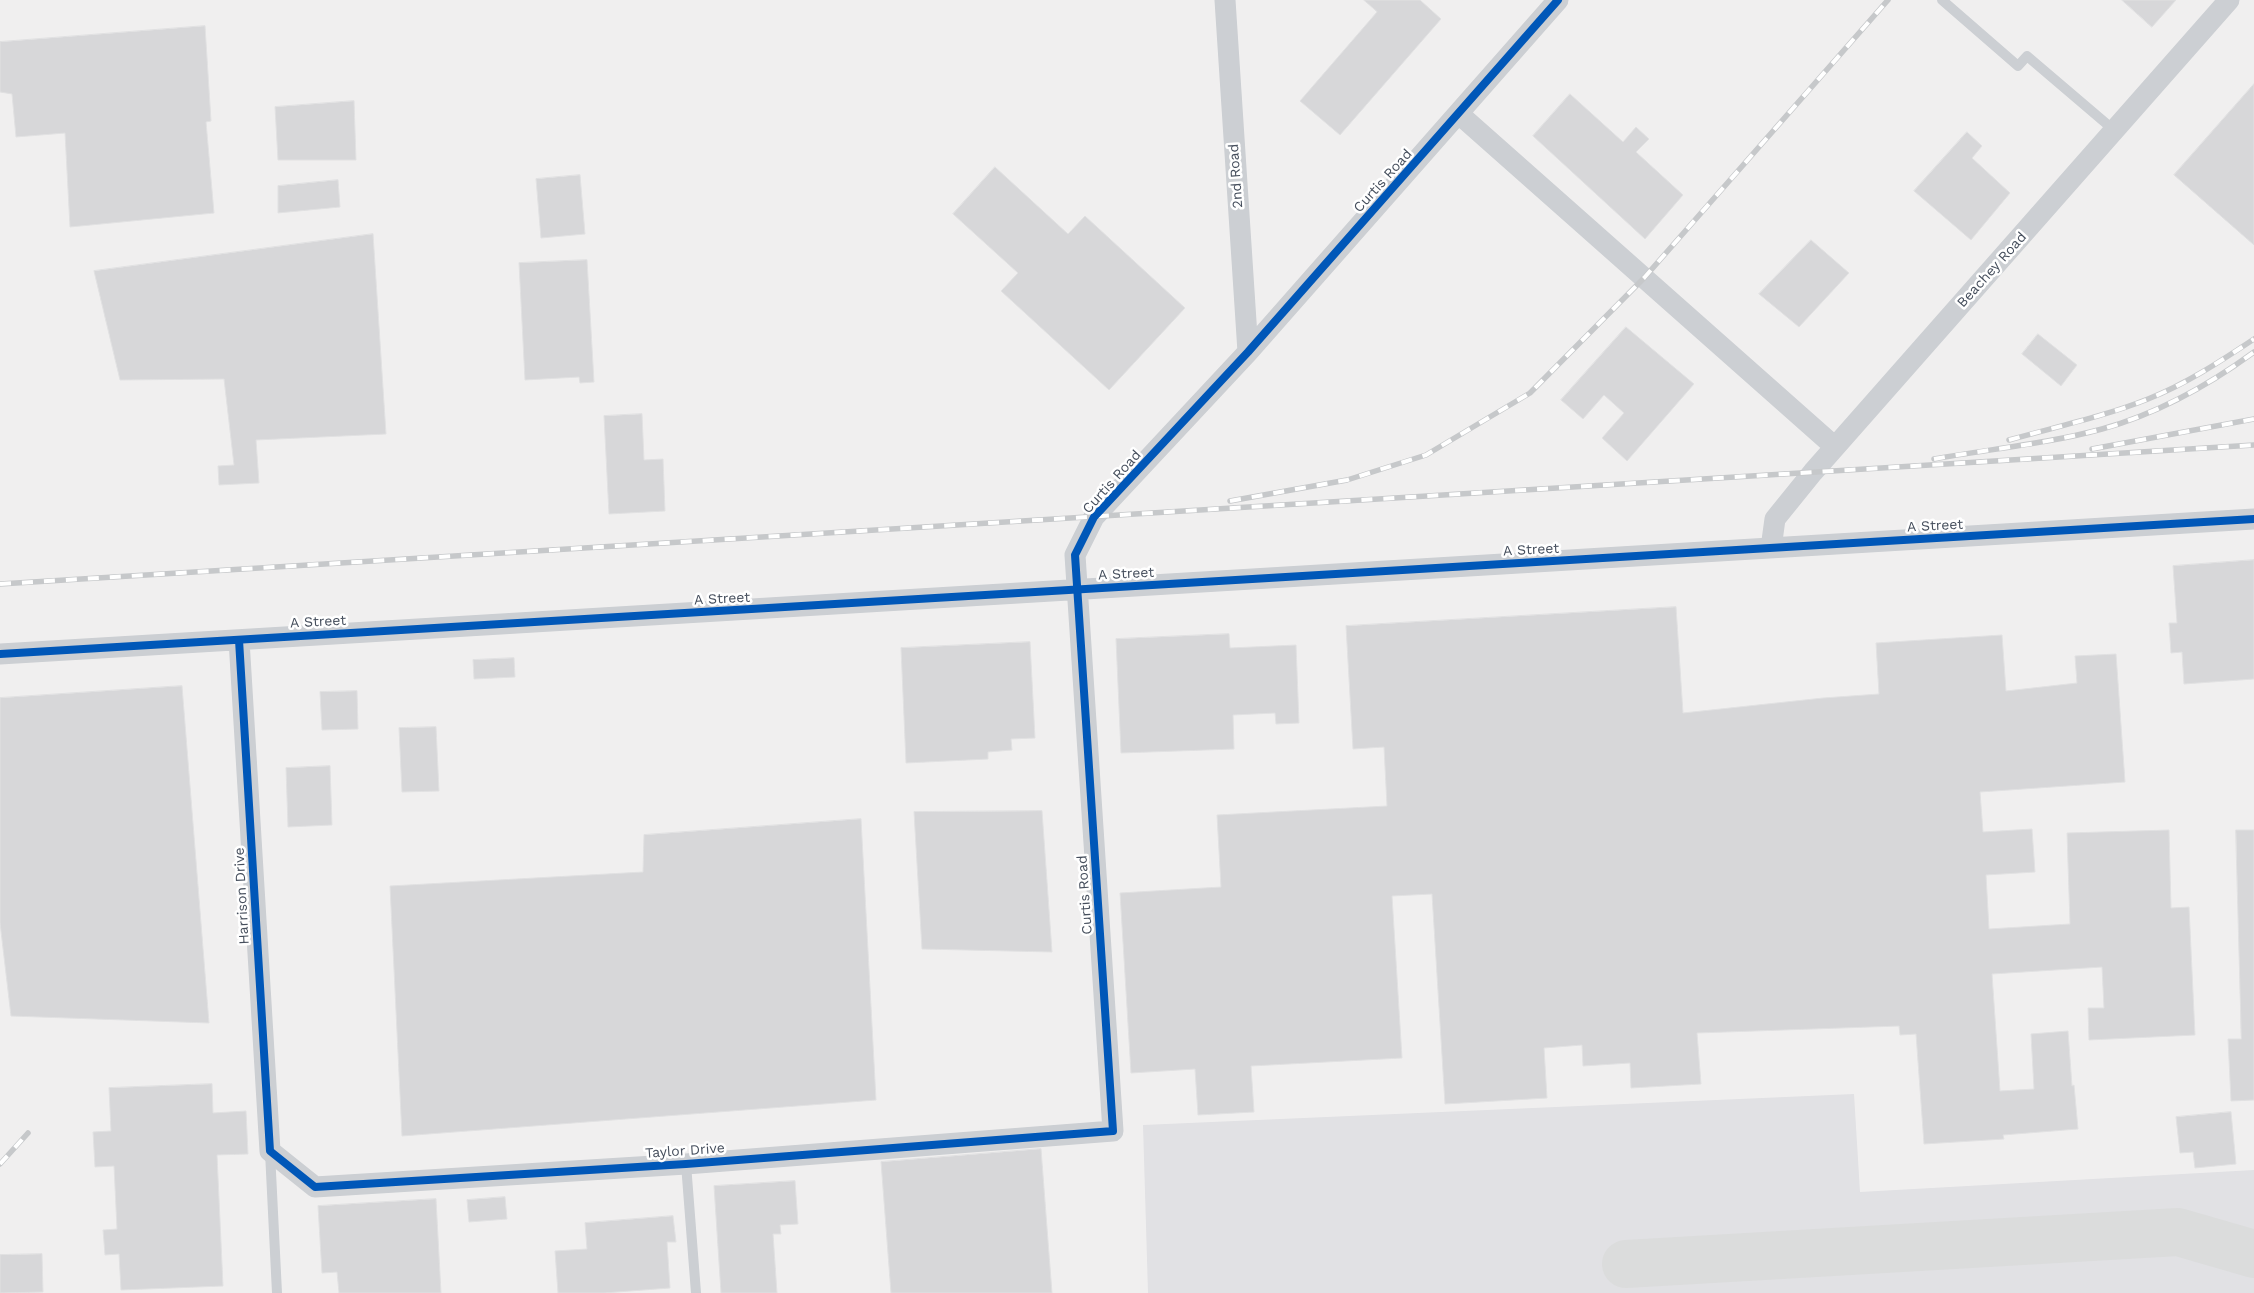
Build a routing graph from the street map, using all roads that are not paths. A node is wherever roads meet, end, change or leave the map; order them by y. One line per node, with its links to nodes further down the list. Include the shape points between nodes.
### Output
1 (1225, 0): 7 (street, 2nd Road)
2 (1558, 0): 5 (street, Curtis Road)
3 (1942, 0): 6 (lane, via 2018,66 2027,56)
4 (2229, 0): 6 (street, Beachey Road)
5 (1459, 114): 7 (street, Curtis Road); 8 (street)
6 (2115, 131): 8 (street, Beachey Road)
7 (1248, 352): 11 (street, Curtis Road, via 1094,517 1075,555)
8 (1835, 447): 10 (street, Beachey Road, via 1775,519)
9 (2254, 519): 10 (street, A Street)
10 (1771, 548): 11 (street, A Street)
11 (1077, 590): 12 (street, A Street); 14 (street, Curtis Road)
12 (240, 640): 13 (street, A Street); 15 (street, Harrison Drive)
13 (0, 654)
14 (1113, 1130): 16 (street, Taylor Drive)
15 (270, 1151): 16 (street, Taylor Drive, via 315,1187); 17 (lane)
16 (686, 1164): 18 (lane)
17 (277, 1293)
18 (696, 1293)

